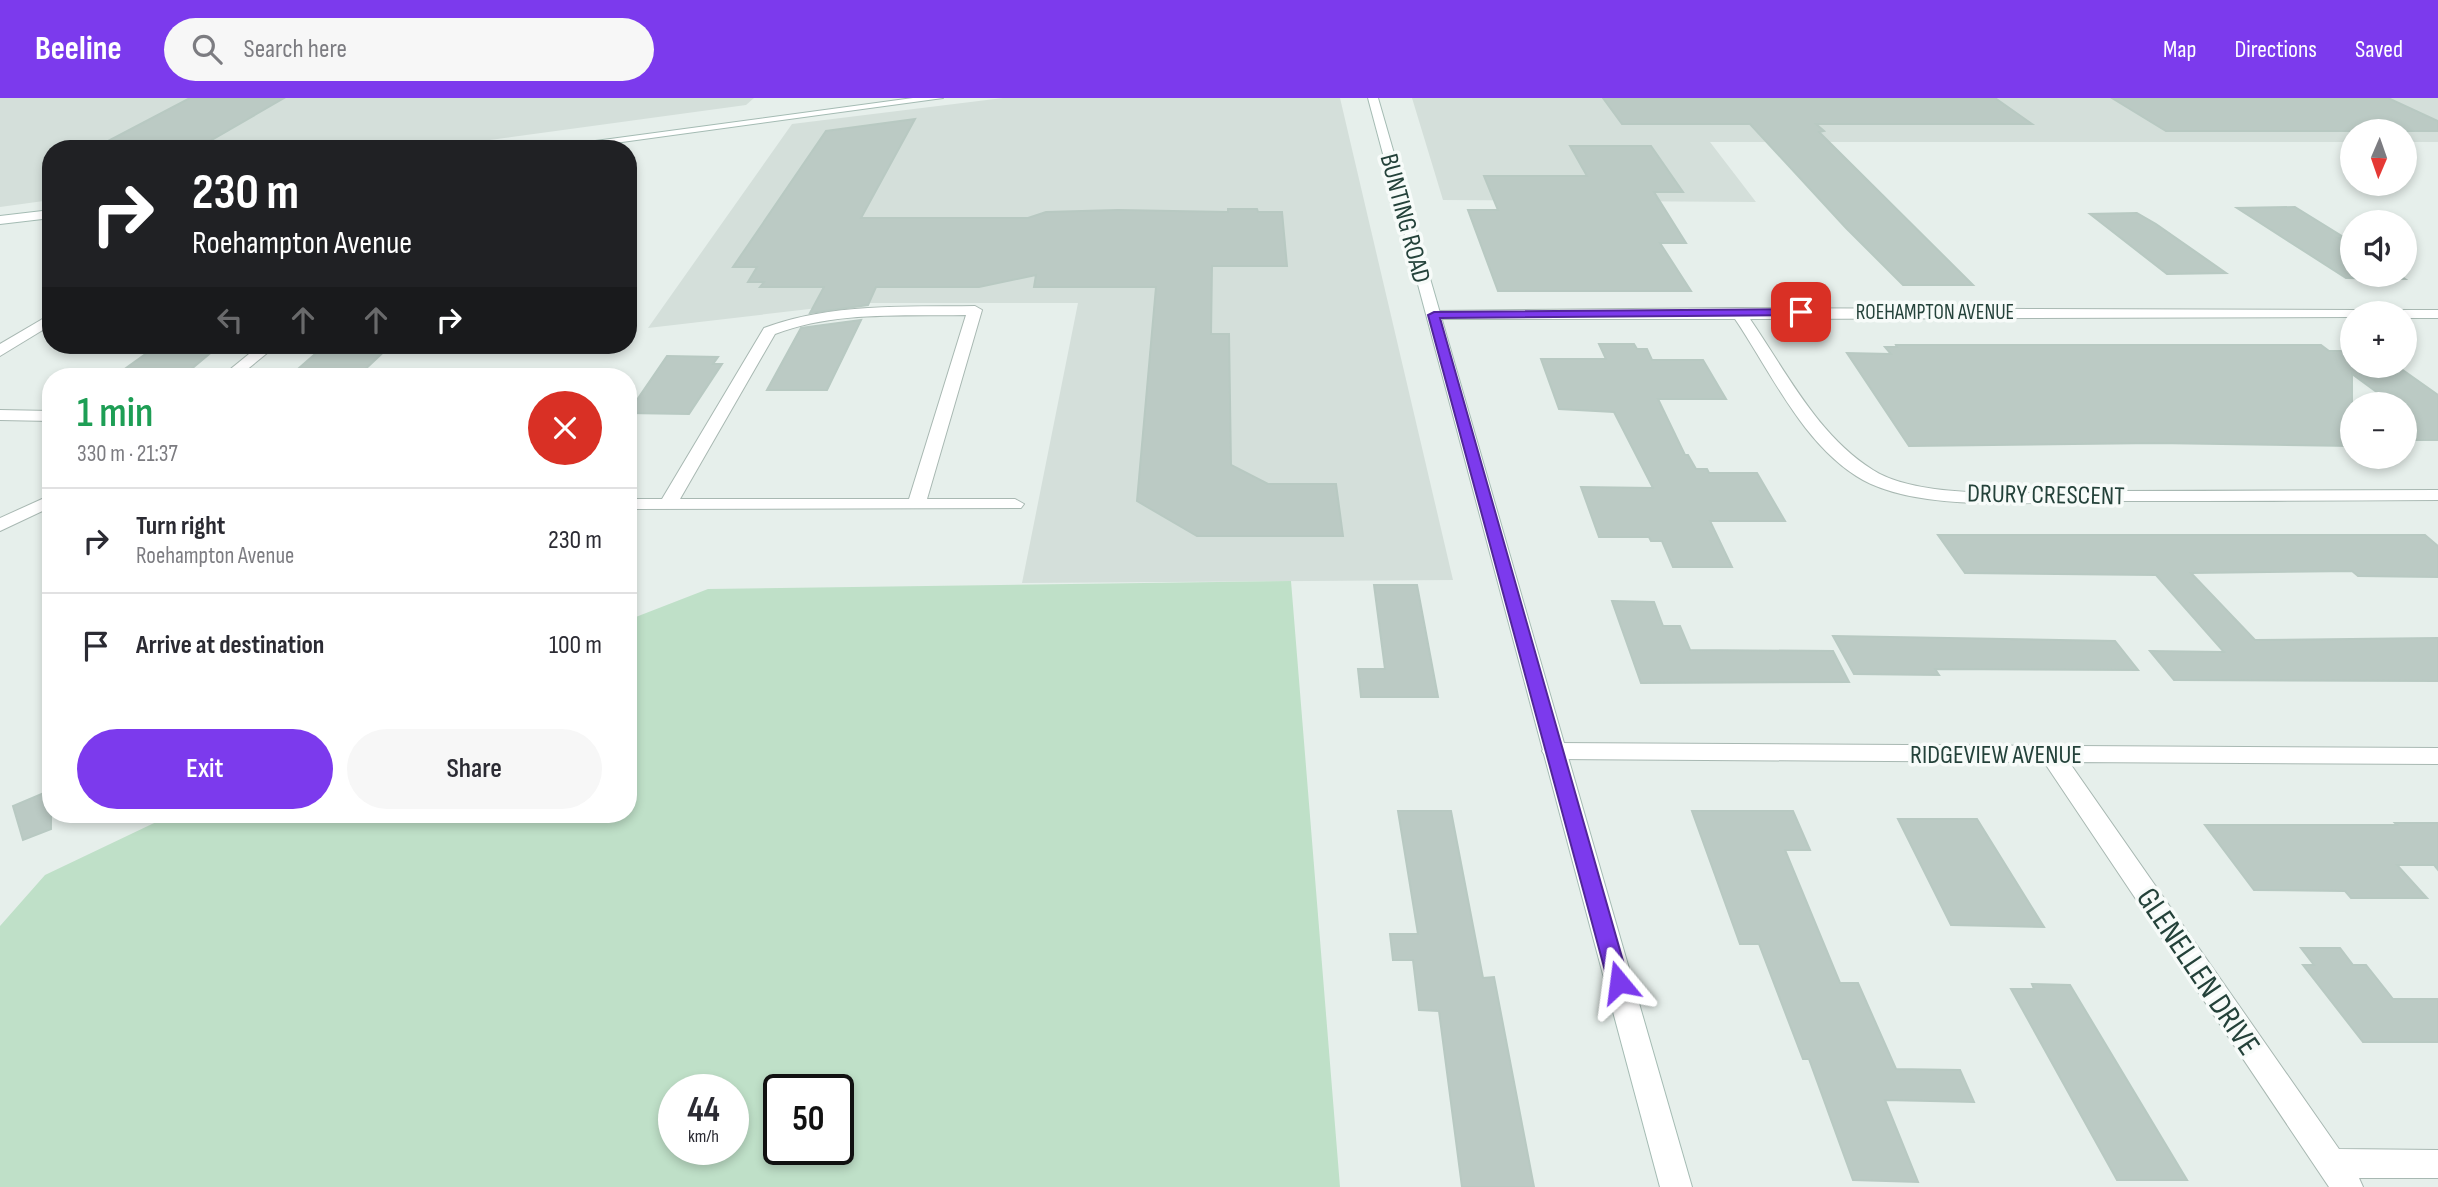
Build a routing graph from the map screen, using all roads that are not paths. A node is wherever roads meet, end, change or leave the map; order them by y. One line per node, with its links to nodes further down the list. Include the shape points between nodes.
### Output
1 (938, 98): 3 (street)
2 (1373, 98): 10 (street, BUNTING ROAD)
3 (612, 140)
4 (42, 215): 5 (street)
5 (0, 220)
6 (1738, 312): 7 (street, ROEHAMPTON AVENUE); 10 (street, ROEHAMPTON AVENUE); 17 (street, DRURY CRESCENT, via 1832,449 1887,483 1921,491 1999,496)
7 (2340, 313)
8 (2417, 314): 9 (street)
9 (2438, 314)
10 (1434, 315): 24 (street, BUNTING ROAD)
11 (42, 324): 12 (street)
12 (0, 351)
13 (258, 354): 14 (street)
14 (240, 368)
15 (0, 415): 16 (street)
16 (42, 415)
17 (2438, 495)
18 (916, 503): 20 (street); 20 (street, via 975,310 845,315 780,324 769,331); 21 (street)
19 (637, 504): 20 (street)
20 (668, 504)
21 (1015, 504)
22 (42, 506): 23 (street)
23 (0, 525)
24 (1554, 751): 25 (street, RIDGEVIEW AVENUE); 29 (street, BUNTING ROAD)
25 (2051, 754): 26 (street, RIDGEVIEW AVENUE); 28 (street, GLENELLEN DRIVE)
26 (2438, 756)
27 (2438, 1164): 28 (street)
28 (2339, 1175)
29 (1676, 1187)

